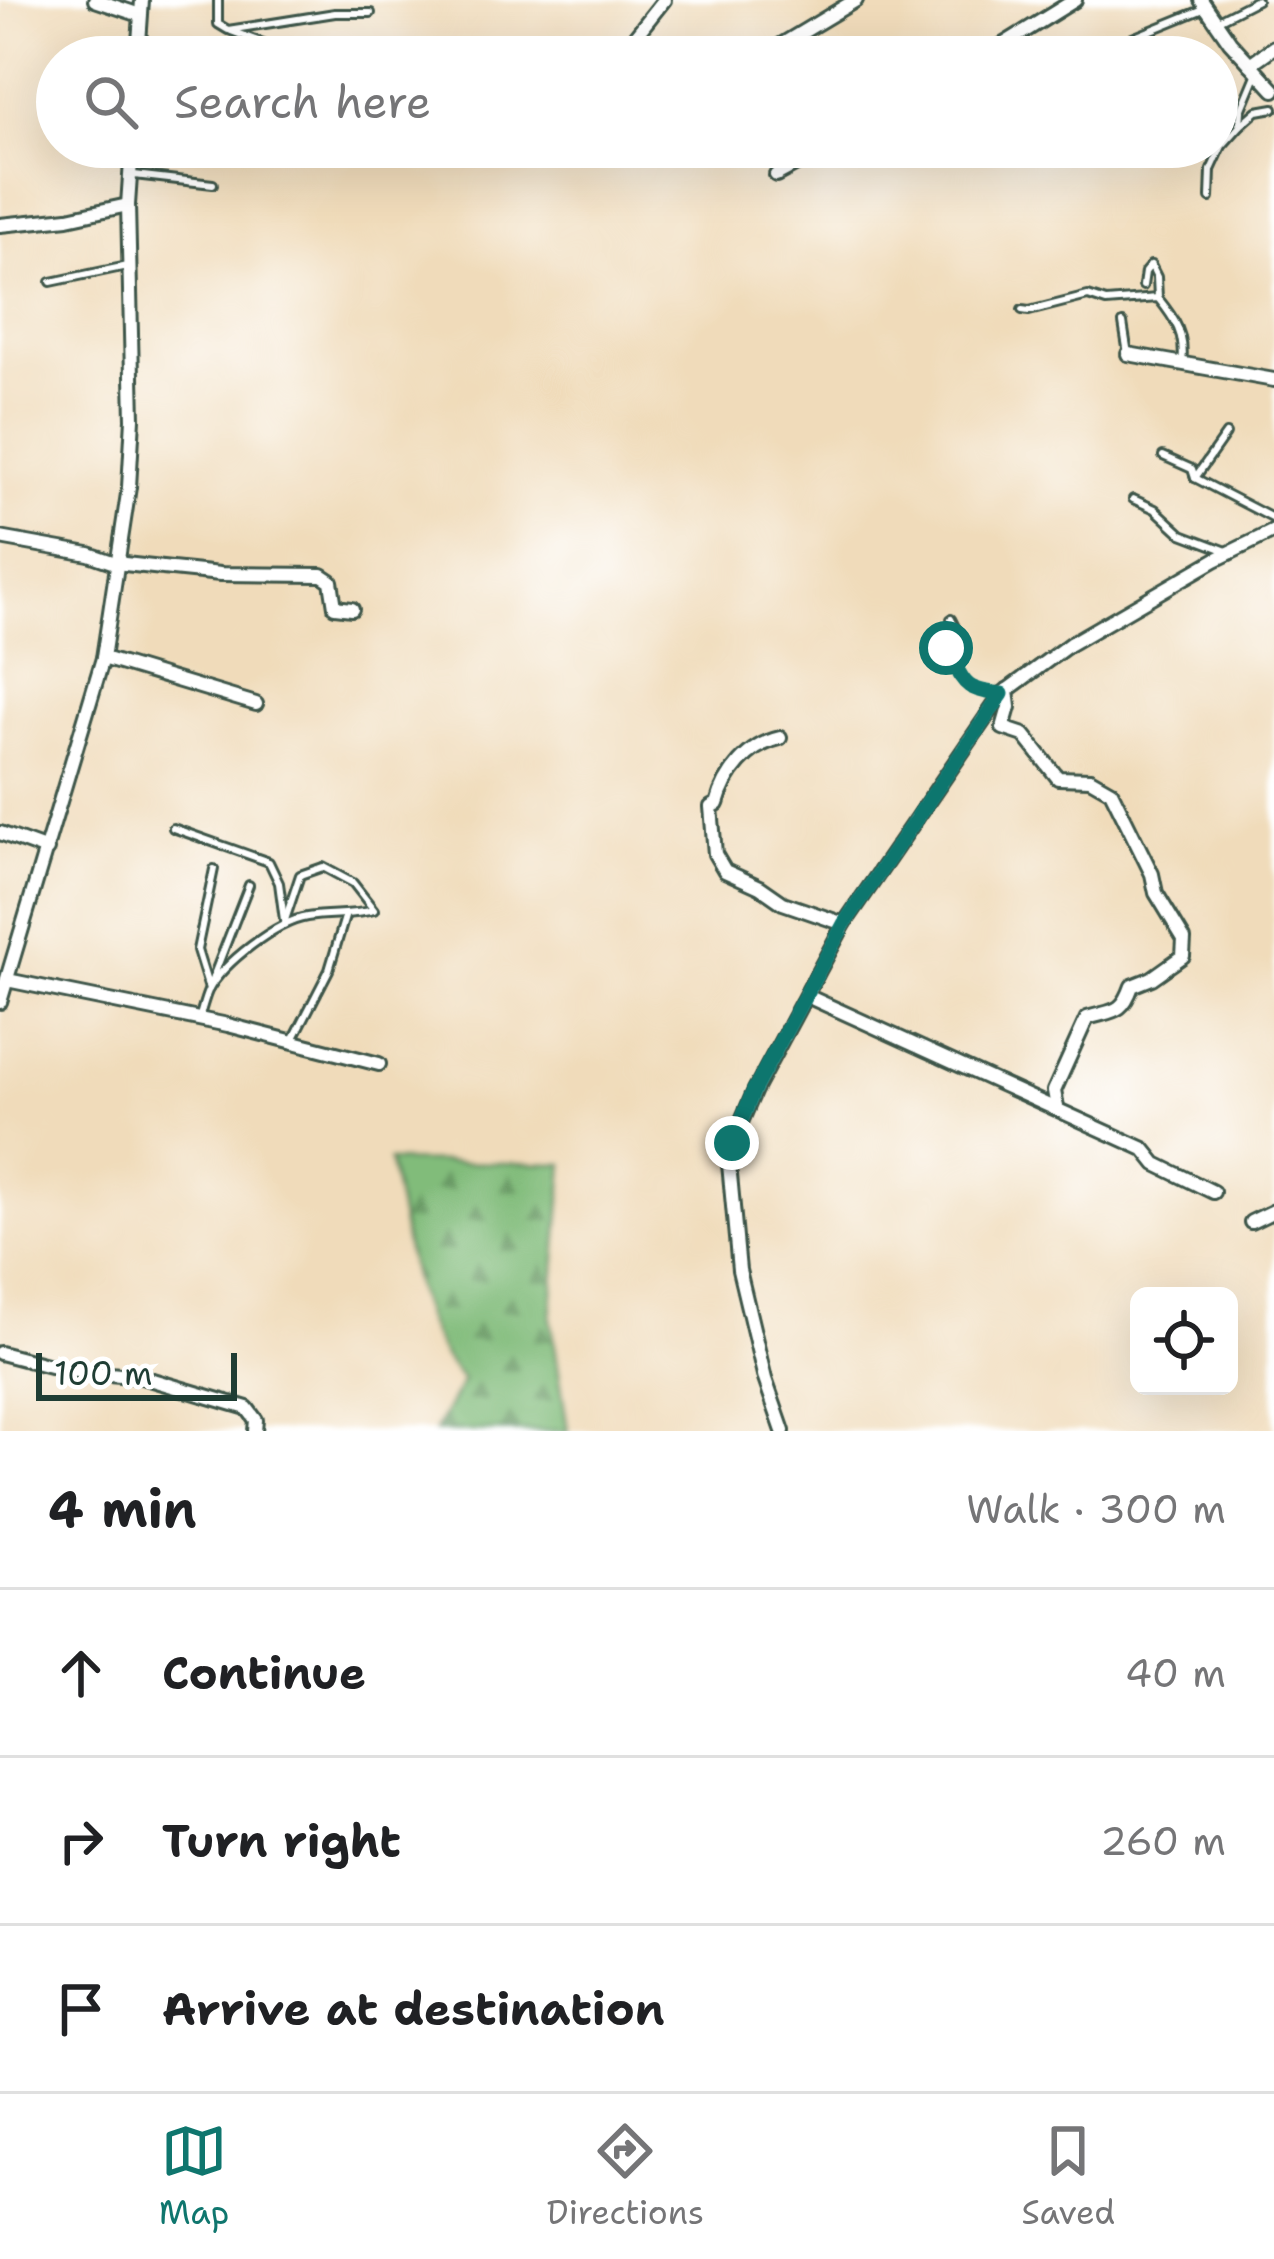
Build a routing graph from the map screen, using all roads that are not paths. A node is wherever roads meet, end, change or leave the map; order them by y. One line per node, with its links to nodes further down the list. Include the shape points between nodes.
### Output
1 (95, 0): 10 (street)
2 (142, 0): 10 (street)
3 (218, 0): 12 (lane, via 218,25)
4 (664, 0): 15 (street)
5 (856, 0): 16 (street)
6 (1075, 0): 17 (street)
7 (1257, 0): 11 (lane)
8 (1204, 4): 11 (street); 18 (lane)
9 (371, 13): 12 (lane)
10 (140, 15): 13 (street)
11 (1216, 21): 19 (street)
12 (228, 30): 14 (lane)
13 (138, 36)
14 (245, 36)
15 (635, 36)
16 (795, 36)
17 (1017, 36)
18 (1135, 36)
19 (1228, 36)
20 (1274, 47): 22 (street)
21 (1238, 48): 22 (street)
22 (1254, 68): 23 (street); 25 (lane)
23 (1274, 90)
24 (1274, 108): 25 (lane)
25 (1240, 126)
26 (130, 168): 29 (street)
27 (789, 168): 30 (street)
28 (1212, 168): 32 (lane)
29 (130, 175): 31 (lane); 33 (street)
30 (776, 175)
31 (213, 184)
32 (1210, 198)
33 (128, 205): 34 (street); 35 (street)
34 (0, 225)
35 (130, 266): 36 (lane); 52 (street, via 134,419)
36 (51, 282)
37 (1143, 286): 38 (lane, via 1151,266)
38 (1158, 298): 39 (lane, via 1088,296); 42 (lane, via 1181,331)
39 (1022, 310)
40 (1123, 323): 41 (lane)
41 (1128, 354): 42 (street)
42 (1182, 363): 43 (street)
43 (1274, 380)
44 (1226, 434): 46 (lane)
45 (1163, 456): 46 (lane)
46 (1195, 478): 48 (lane)
47 (1132, 499): 51 (lane, via 1182,534)
48 (1274, 519)
49 (1274, 531): 51 (street)
50 (0, 538): 52 (street)
51 (1231, 552): 56 (street, via 1070,644)
52 (115, 563): 53 (street, via 322,575 332,581 335,607); 55 (street)
53 (352, 609)
54 (951, 619): 56 (lane, via 958,633 946,648 958,676 980,692)
55 (103, 658): 57 (street); 63 (street)
56 (1004, 692): 58 (street); 59 (street)
57 (256, 704)
58 (985, 716): 59 (street); 68 (street)
59 (1004, 728): 76 (street, via 1024,735 1058,778 1090,779 1112,791 1184,939 1183,956 1132,986 1116,1014 1087,1018 1054,1090)
60 (780, 738): 68 (street, via 761,742 720,788 711,807 715,854 734,878)
61 (173, 828): 67 (lane, via 268,862)
62 (0, 833): 63 (street)
63 (47, 850): 69 (street)
64 (214, 869): 70 (lane, via 197,950)
65 (249, 885): 70 (lane)
66 (344, 917): 67 (lane); 67 (lane, via 374,910 353,883 323,867 300,874); 74 (lane, via 329,970)
67 (284, 923): 70 (lane)
68 (844, 924): 71 (street)
69 (7, 980): 72 (street); 73 (street)
70 (209, 989): 73 (lane)
71 (807, 997): 76 (street); 82 (street, via 740,1122 729,1164 739,1270)
72 (0, 1002)
73 (199, 1019): 74 (street)
74 (292, 1040): 75 (street)
75 (380, 1064)
76 (1057, 1107): 77 (street)
77 (1213, 1192)
78 (1274, 1211): 79 (street)
79 (1251, 1222)
80 (0, 1353): 81 (street, via 142,1377 247,1408)
81 (255, 1431)
82 (783, 1431)

